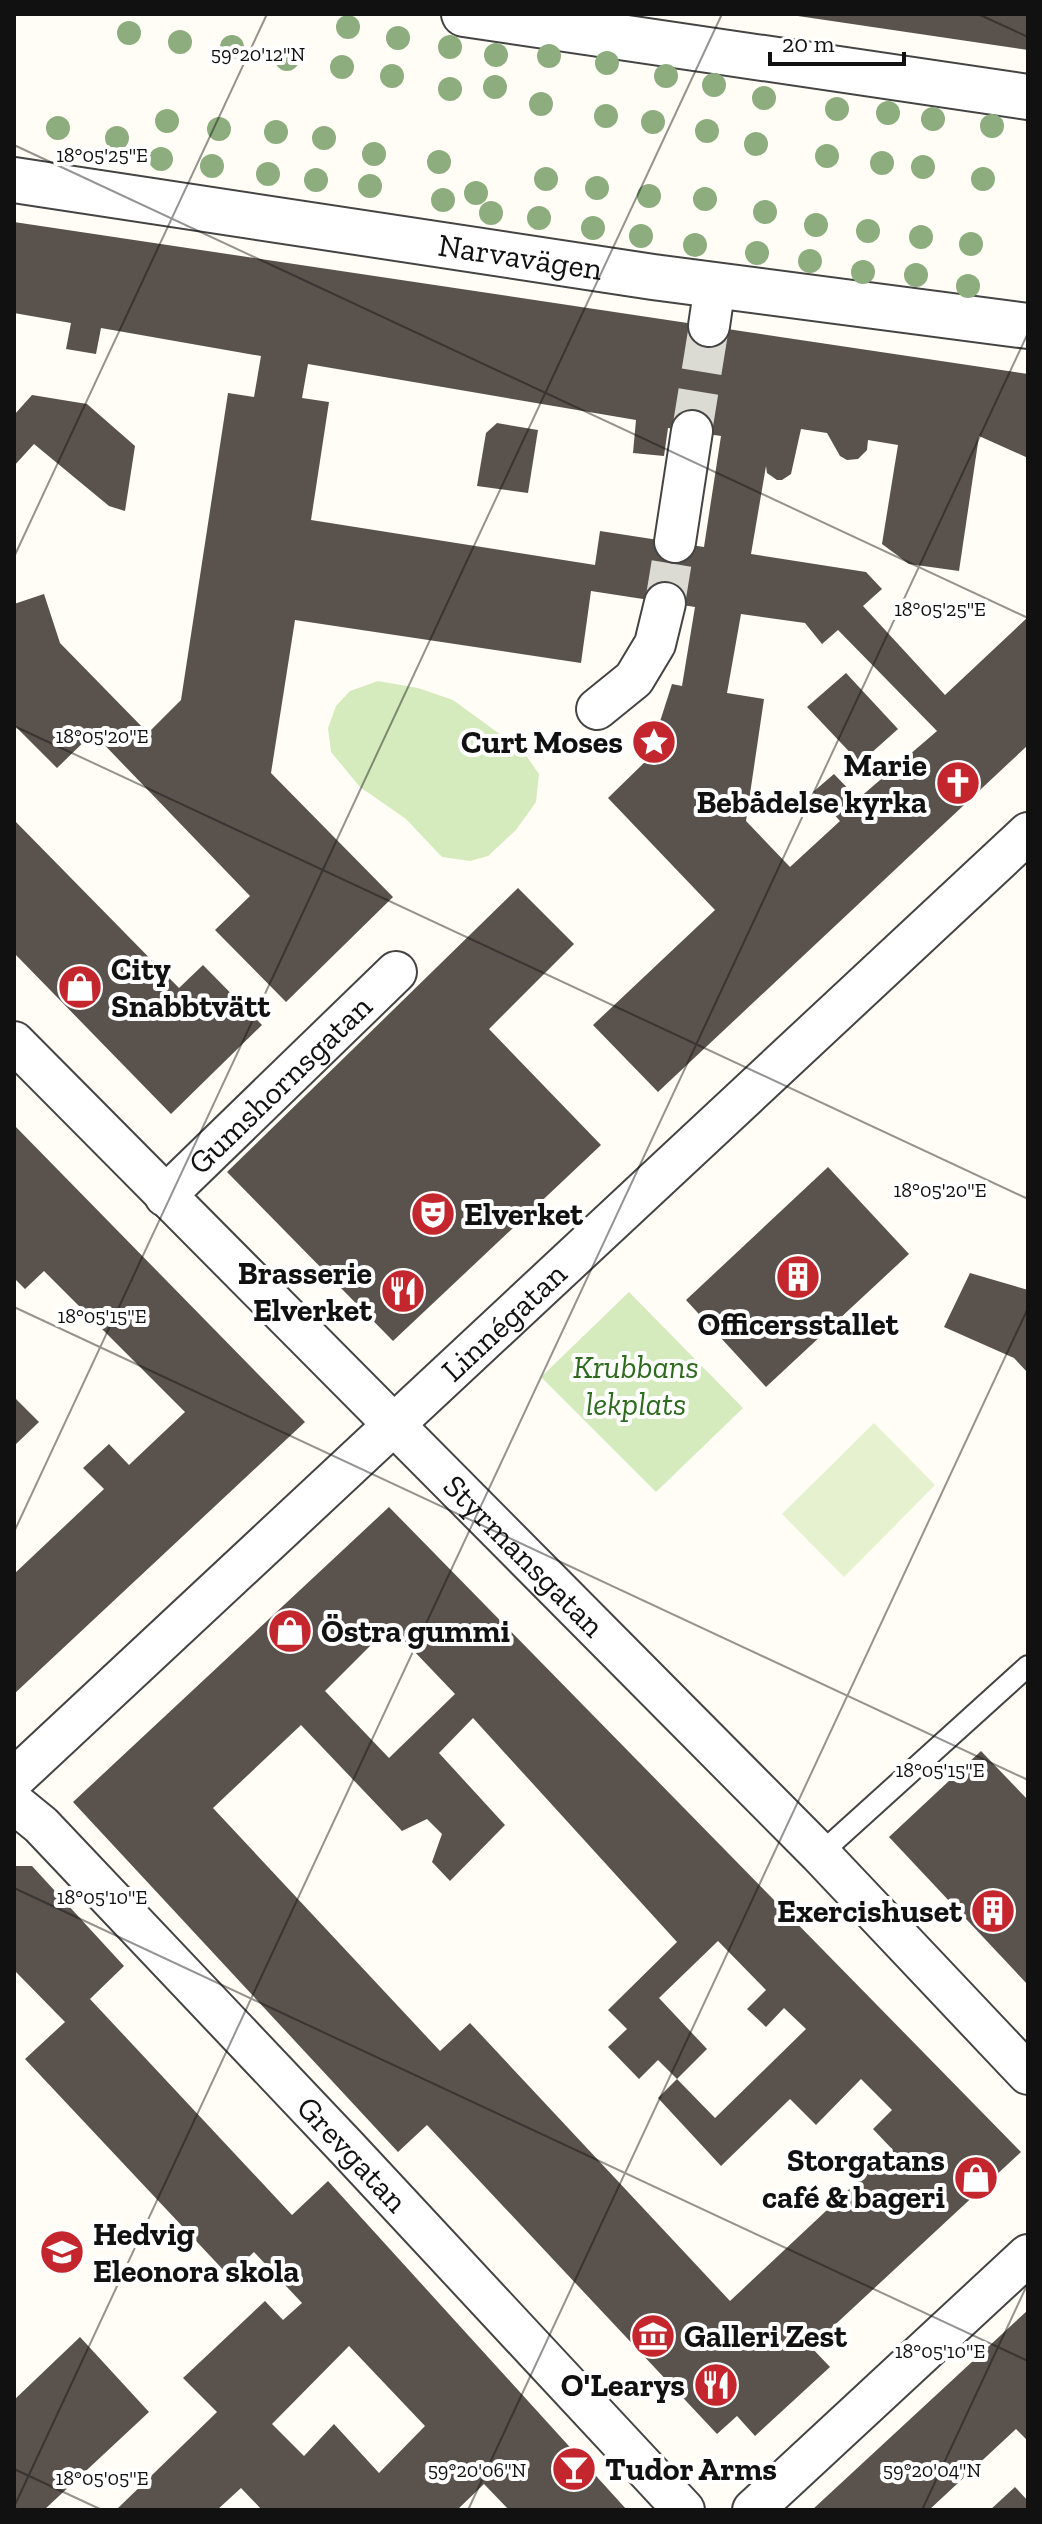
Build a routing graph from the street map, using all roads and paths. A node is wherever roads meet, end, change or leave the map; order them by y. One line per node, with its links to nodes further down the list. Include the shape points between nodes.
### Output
1 (464, 14): 2 (street)
2 (1028, 97)
3 (14, 180): 4 (street, Narvavägen, via 712,306)
4 (1028, 326)
5 (692, 431): 6 (street)
6 (675, 542)
7 (665, 603): 8 (street, via 655,644 634,679)
8 (597, 709)
9 (1028, 833): 13 (street, Linnégatan)
10 (396, 972): 12 (street, Gumshornsgatan)
11 (14, 1042): 12 (street, Styrmansgatan)
12 (165, 1196): 13 (street, Styrmansgatan)
13 (394, 1424): 15 (street, Linnégatan); 17 (street, Styrmansgatan)
14 (1028, 1666): 17 (lane)
15 (14, 1779)
16 (14, 1803): 20 (street, Grevgatan, via 352,2143)
17 (820, 1854): 18 (street, Styrmansgatan)
18 (1028, 2074)
19 (1028, 2255): 21 (street)
20 (684, 2510)
21 (753, 2510)

